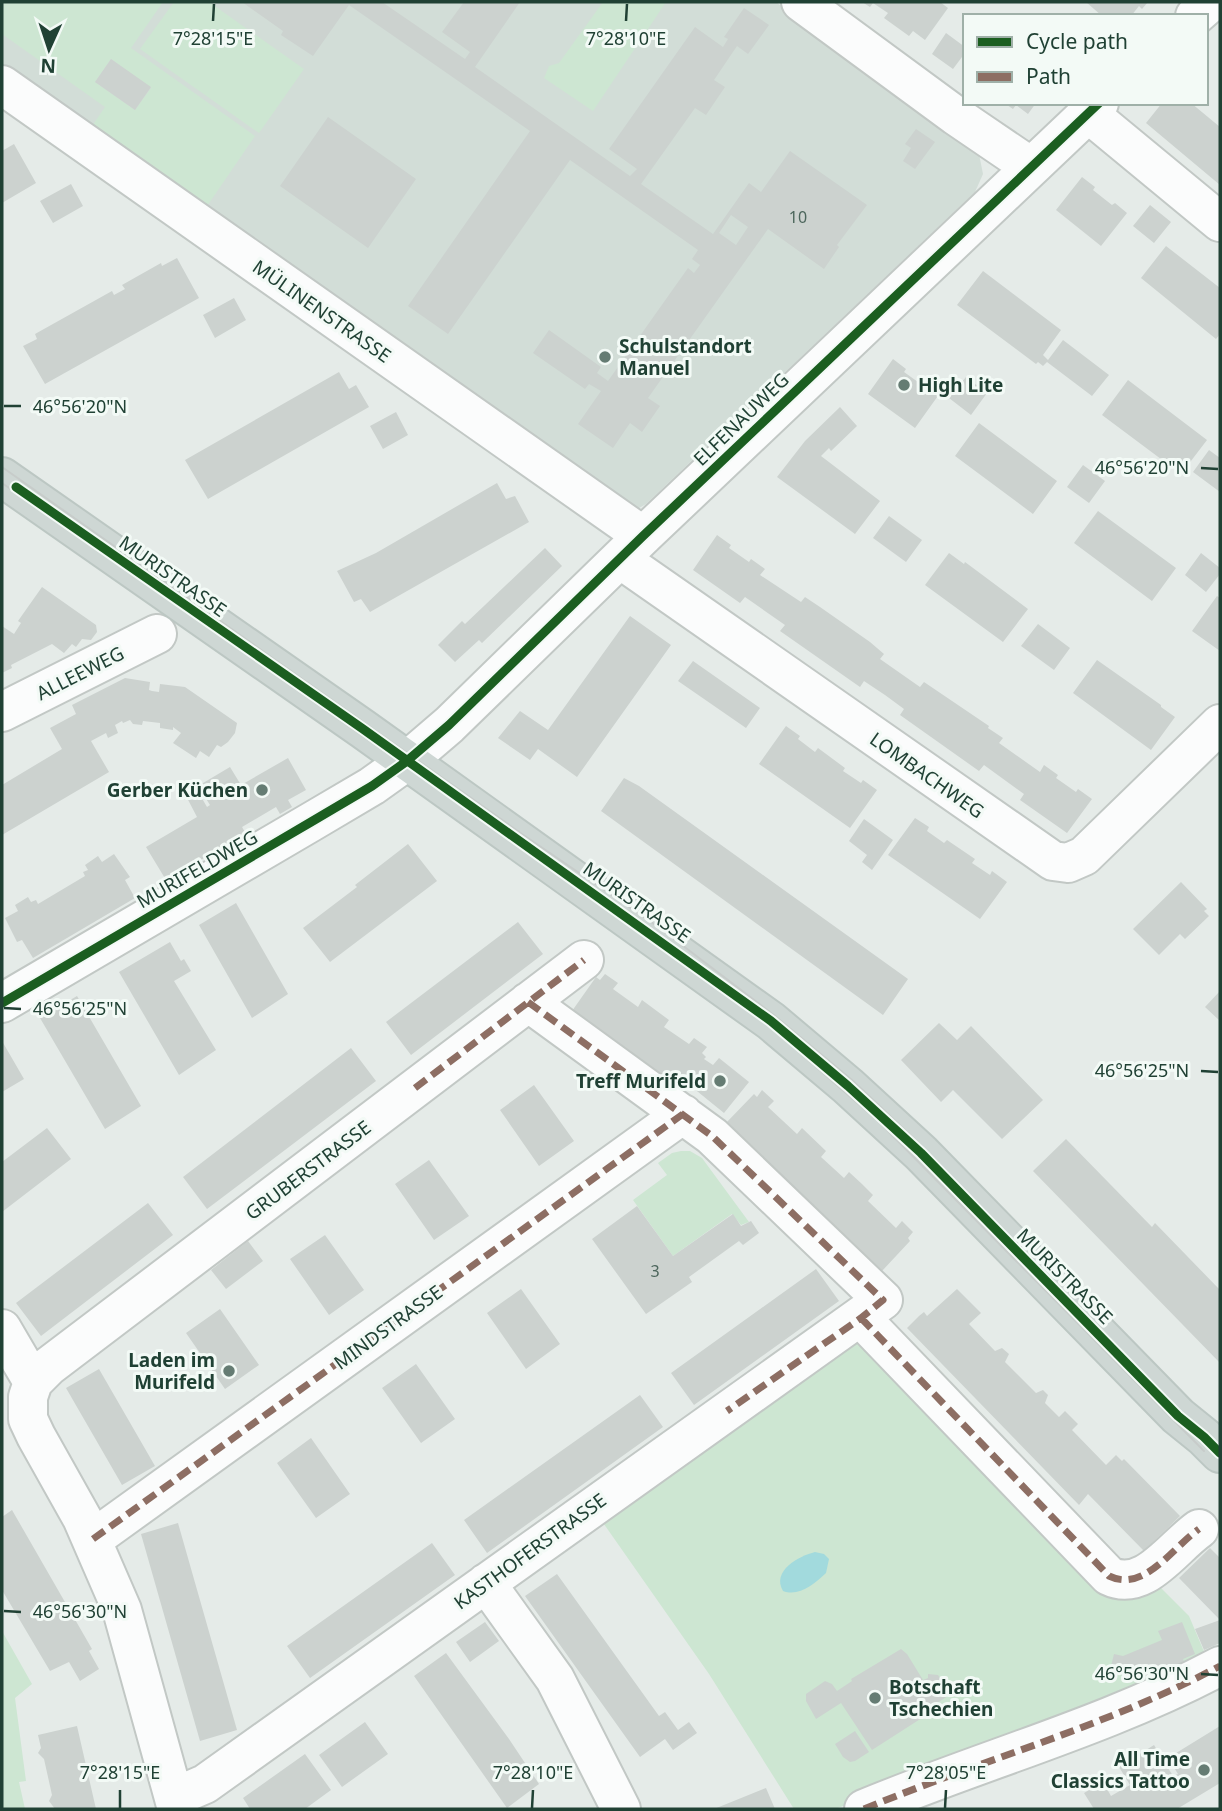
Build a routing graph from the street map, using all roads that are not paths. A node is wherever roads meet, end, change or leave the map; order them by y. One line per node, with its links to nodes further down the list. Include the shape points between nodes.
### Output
1 (802, 2): 6 (street)
2 (1211, 2): 3 (street)
3 (1197, 14)
4 (2, 85): 9 (street, MÜLINENSTRASSE)
5 (1094, 108): 6 (street, ELFENAUWEG); 7 (street, ELFENAUWEG)
6 (1031, 167): 9 (street, ELFENAUWEG)
7 (1220, 222)
8 (7, 484): 13 (main road, MURISTRASSE)
9 (631, 547): 12 (street, LOMBACHWEG, via 1052,861 1068,863 1084,856); 13 (street, ELFENAUWEG)
10 (157, 634): 11 (street, ALLEEWEG)
11 (2, 712)
12 (1220, 724)
13 (407, 761): 16 (street, MURIFELDWEG, via 372,786); 21 (main road, MURISTRASSE, via 750,1006 848,1086 921,1153)
14 (584, 960): 15 (street, GRUBERSTRASSE)
15 (528, 1002): 17 (street); 20 (street, GRUBERSTRASSE, via 48,1366)
16 (2, 1003)
17 (683, 1114): 18 (street, via 712,1136); 25 (street, MINDSTRASSE)
18 (872, 1309): 24 (street, via 1109,1576 1128,1581 1143,1577); 26 (street, KASTHOFERSTRASSE)
19 (2, 1329): 20 (street)
20 (33, 1382): 25 (street, via 28,1413 32,1428)
21 (1178, 1416): 22 (main road, MURISTRASSE); 23 (main road, MURISTRASSE)
22 (1220, 1454)
23 (1220, 1483)
24 (1199, 1529)
25 (93, 1539): 28 (street, via 122,1610)
26 (486, 1583): 28 (street, KASTHOFERSTRASSE); 29 (street, via 555,1679)
27 (1220, 1666): 30 (street, via 1042,1744)
28 (176, 1803)
29 (621, 1809)
30 (864, 1809)

